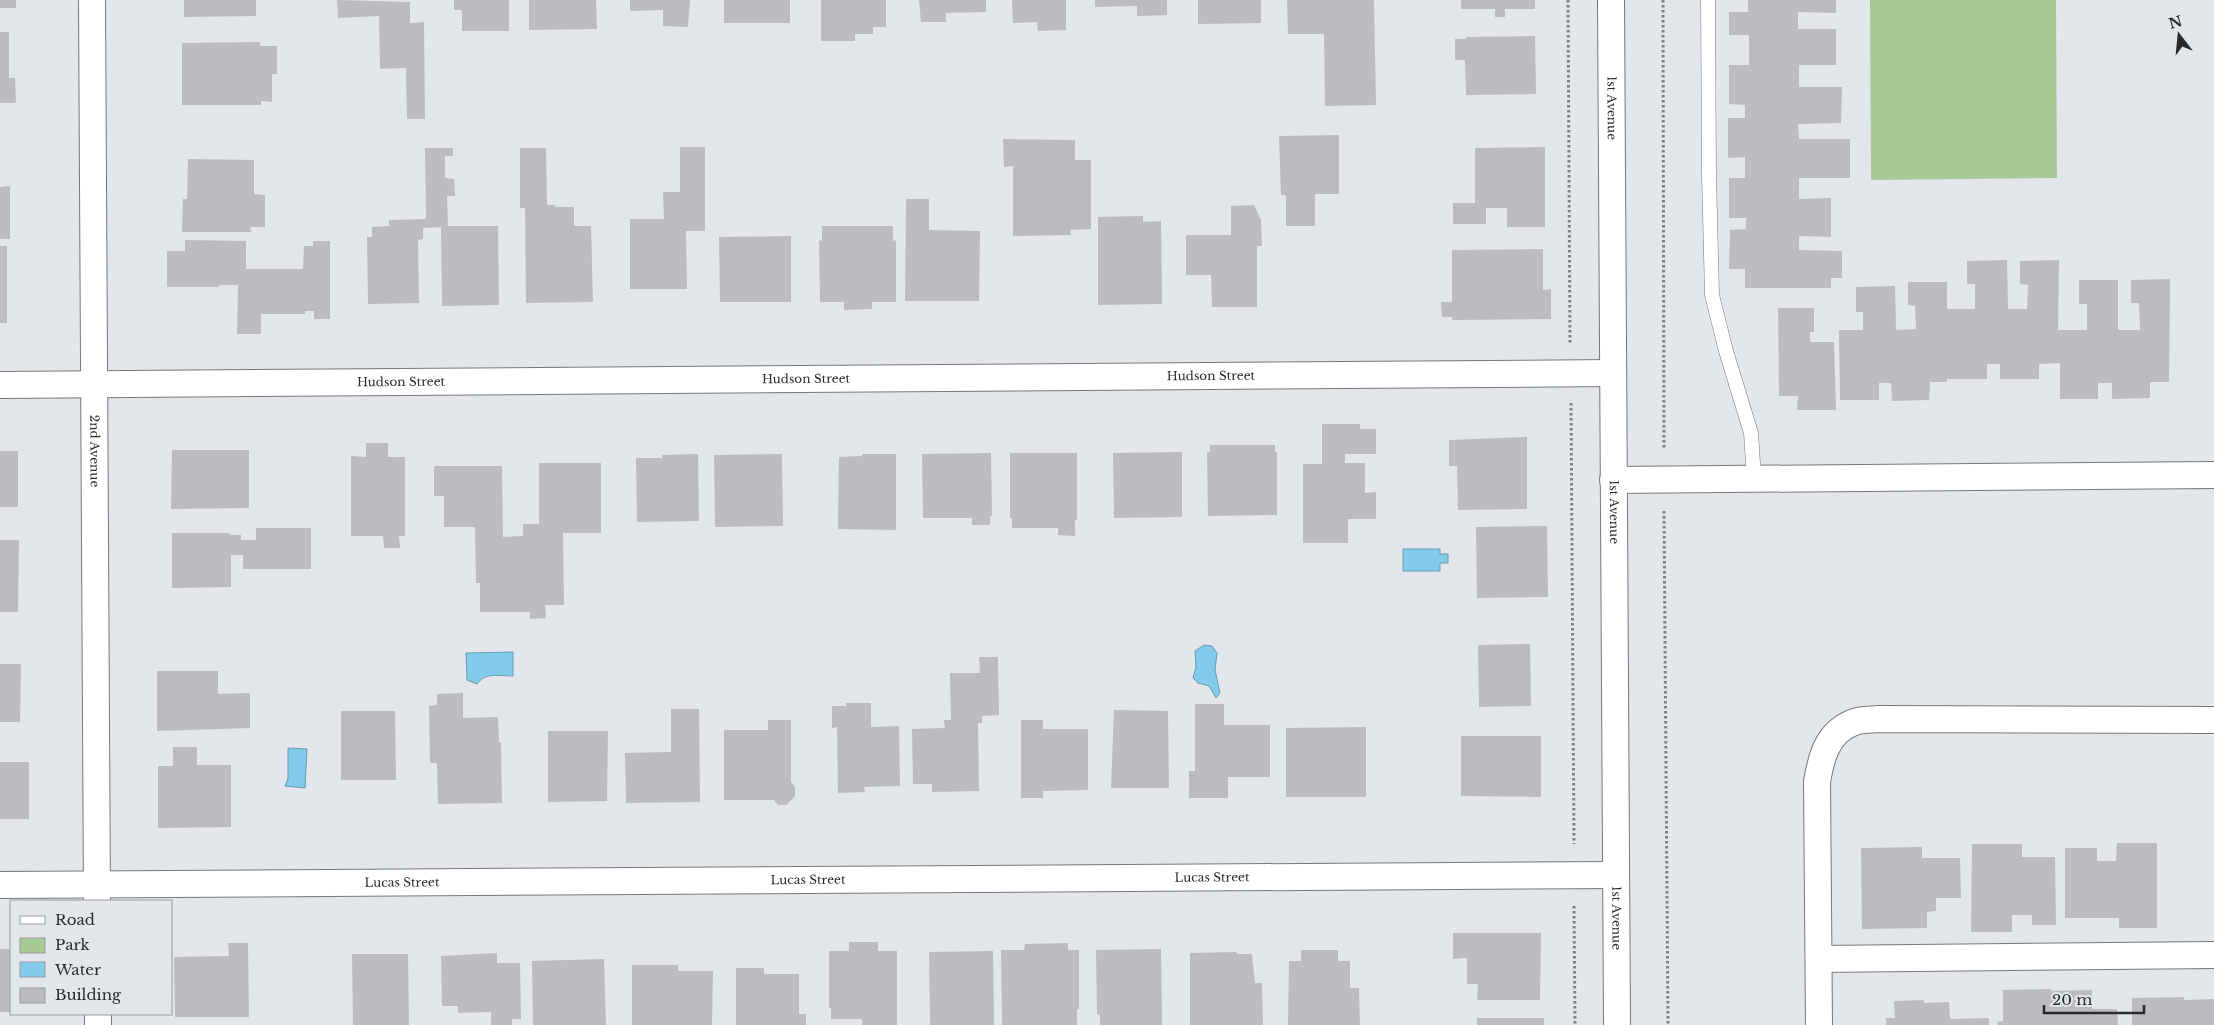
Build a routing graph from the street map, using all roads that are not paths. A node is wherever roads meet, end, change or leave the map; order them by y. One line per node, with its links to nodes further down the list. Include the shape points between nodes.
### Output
1 (92, 0): 5 (street, 2nd Avenue)
2 (1611, 0): 4 (street, 1st Avenue)
3 (1708, 0): 8 (lane, via 1712,295 1751,433)
4 (1612, 373): 5 (street, Hudson Street); 9 (street, 1st Avenue)
5 (96, 384): 6 (street, Hudson Street); 13 (street, 2nd Avenue)
6 (0, 385)
7 (2214, 475): 8 (street)
8 (1754, 478): 9 (street)
9 (1613, 480): 11 (street, 1st Avenue)
10 (2214, 720): 15 (street, via 1926,718 1852,722 1832,737 1821,759 1817,782)
11 (1615, 875): 13 (street, Lucas Street); 16 (street, 1st Avenue)
12 (0, 885): 13 (street, Lucas Street)
13 (97, 893)
14 (2214, 955): 15 (street)
15 (1819, 959): 17 (street)
16 (1617, 1025)
17 (1819, 1025)

